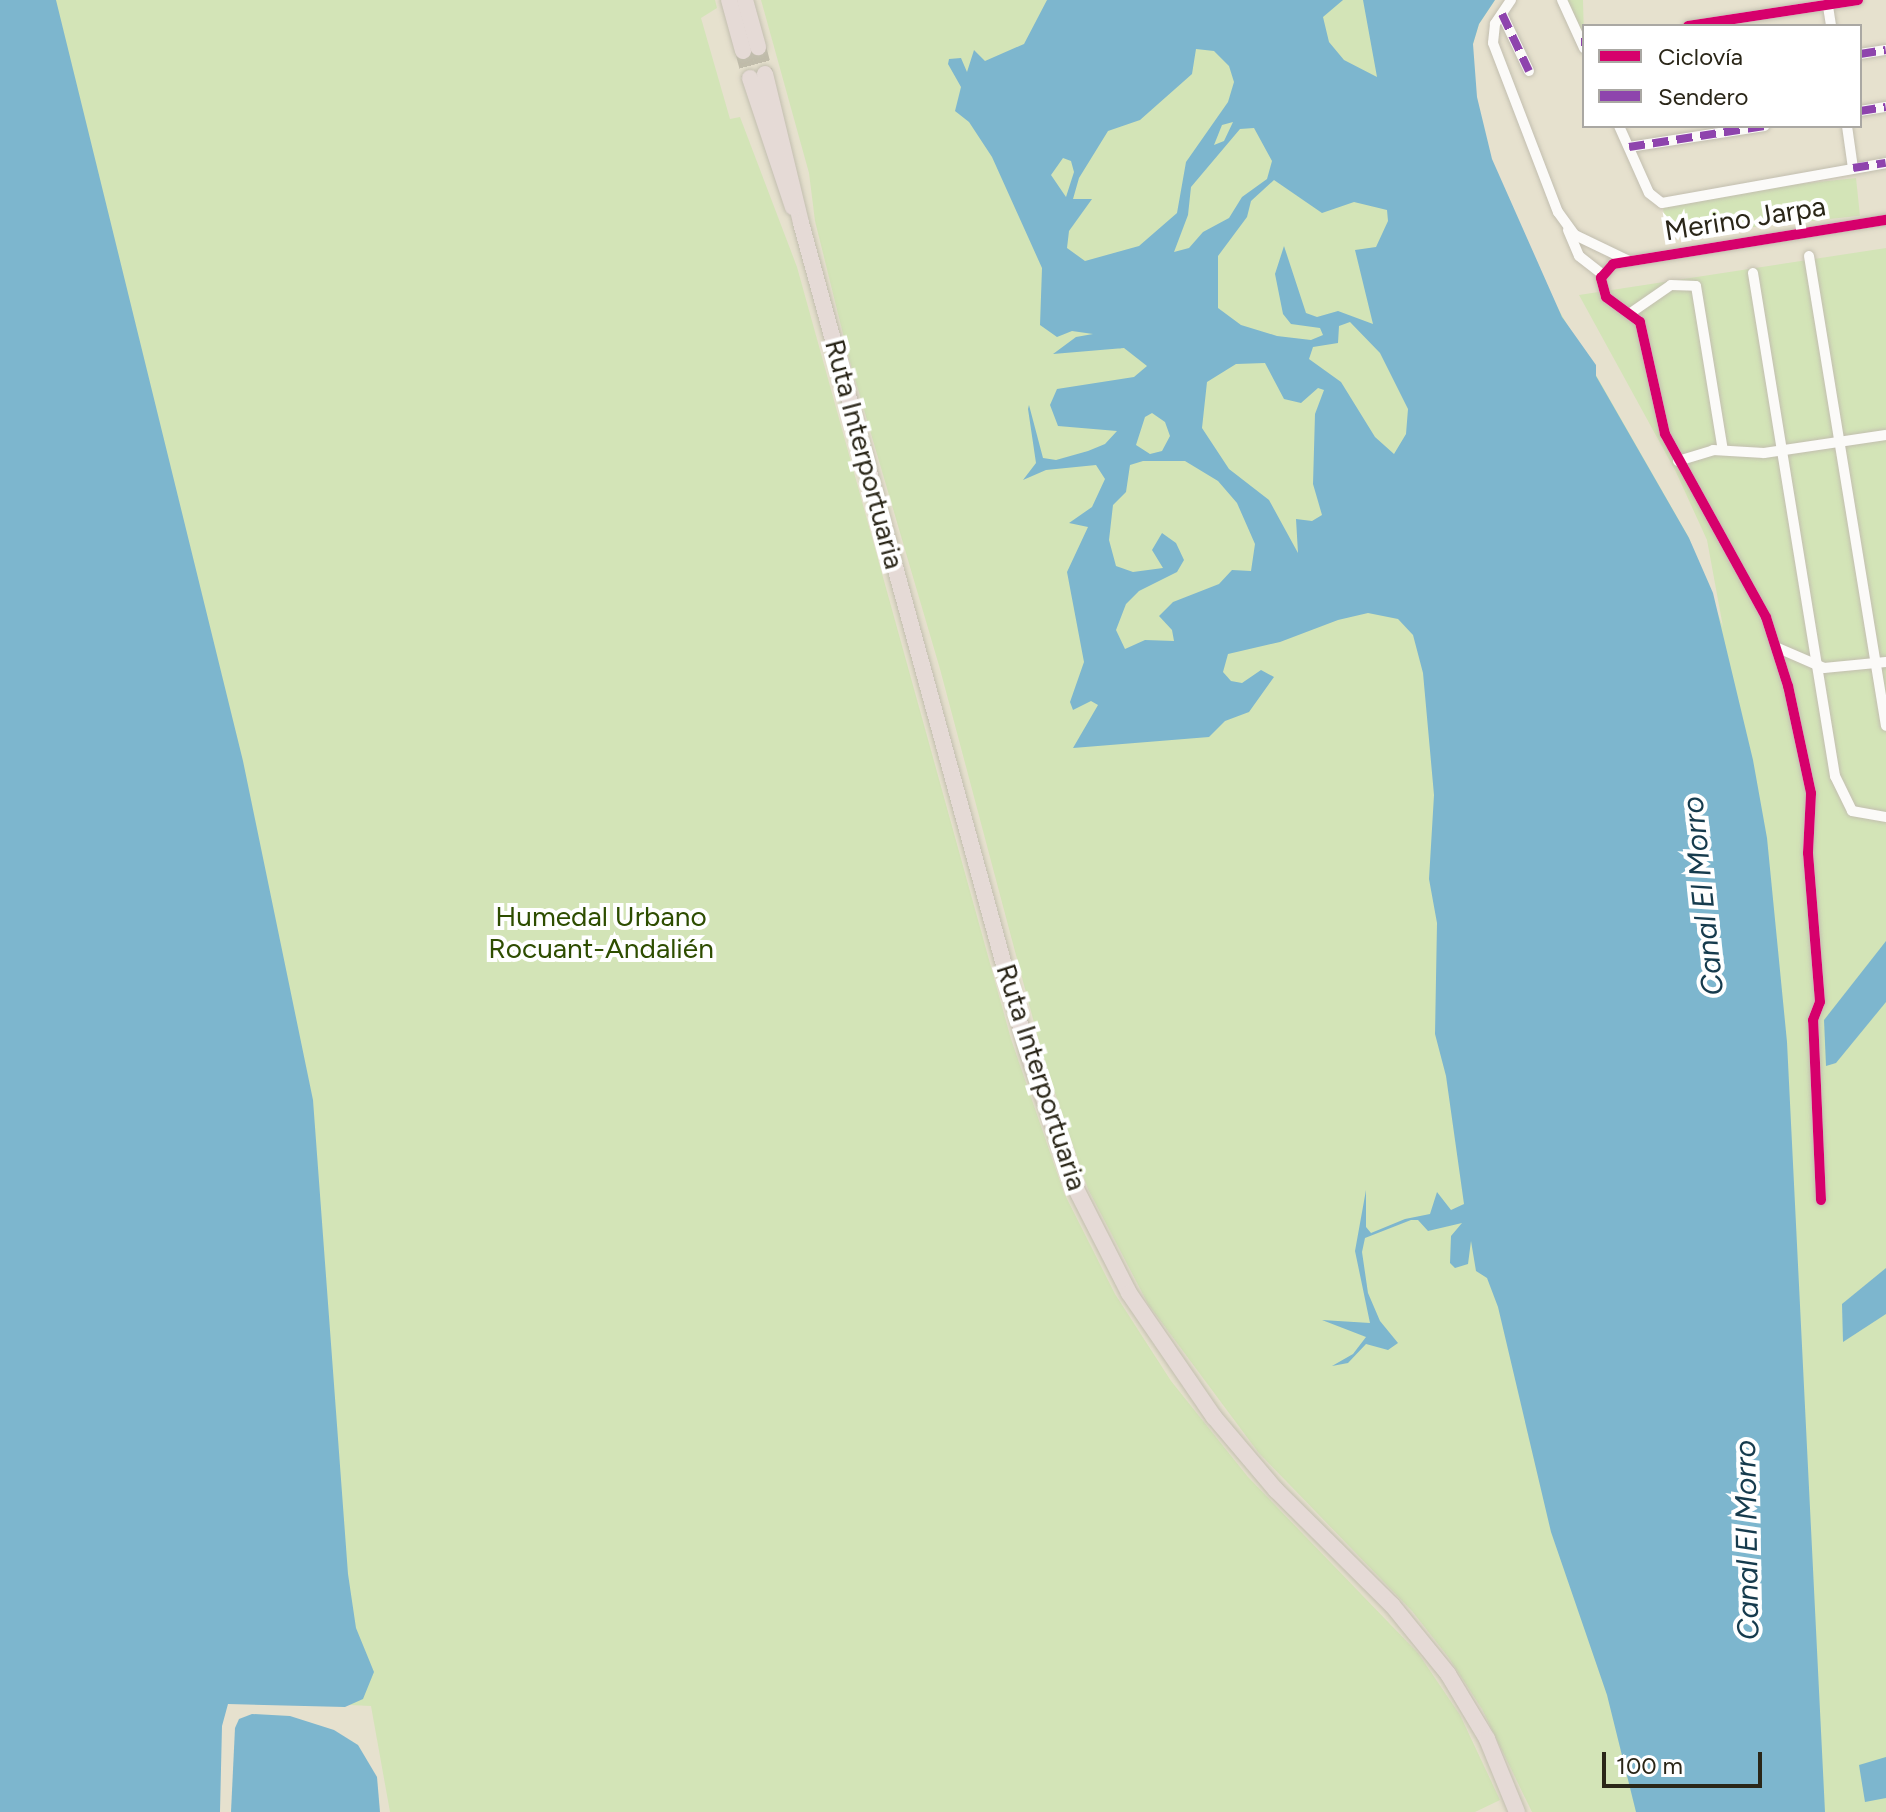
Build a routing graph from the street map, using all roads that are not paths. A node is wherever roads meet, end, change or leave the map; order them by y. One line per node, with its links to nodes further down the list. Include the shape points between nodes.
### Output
1 (729, 0): 2 (highway, via 750,49)
2 (745, 0)
3 (1511, 0): 7 (street)
4 (1562, 0): 10 (street)
5 (1858, 0): 6 (street)
6 (1827, 2): 8 (street); 9 (street)
7 (1502, 14): 13 (street); 24 (street, via 1495,24 1494,49)
8 (1700, 24)
9 (1831, 24)
10 (1582, 42)
11 (1886, 50): 12 (street)
12 (1862, 54)
13 (1529, 71)
14 (758, 76): 41 (highway, Ruta Interportuaria, via 775,165 801,223 1028,1053 1085,1209 1136,1304 1214,1417 1276,1490 1392,1605 1448,1674 1487,1739)
15 (1886, 107): 16 (street)
16 (1862, 111)
17 (1620, 128): 20 (street)
18 (1751, 128): 20 (street)
19 (1847, 128): 22 (street)
20 (1629, 147): 22 (street, via 1655,199 1666,203 1847,174)
21 (1886, 163): 22 (street)
22 (1853, 168)
23 (1886, 220): 26 (street, Merino Jarpa)
24 (1568, 230): 26 (street); 28 (street, via 1579,256)
25 (1809, 256): 31 (street)
26 (1629, 261): 28 (street, Merino Jarpa, via 1613,264)
27 (1753, 273): 33 (street)
28 (1602, 274): 29 (street, via 1606,297)
29 (1632, 312): 32 (street, via 1671,285 1696,286); 34 (street, via 1648,342 1661,421)
30 (1886, 435): 31 (street)
31 (1840, 441): 33 (street); 36 (street)
32 (1723, 450): 33 (street); 34 (street)
33 (1783, 450): 37 (street)
34 (1678, 461): 35 (street, via 1759,603)
35 (1778, 648): 37 (street); 40 (street, via 1811,793 1808,853 1820,1002 1813,1020)
36 (1881, 663): 37 (street); 38 (street)
37 (1818, 668): 39 (street, via 1838,789 1852,811)
38 (1886, 726)
39 (1886, 817)
40 (1821, 1200)
41 (1517, 1812)

